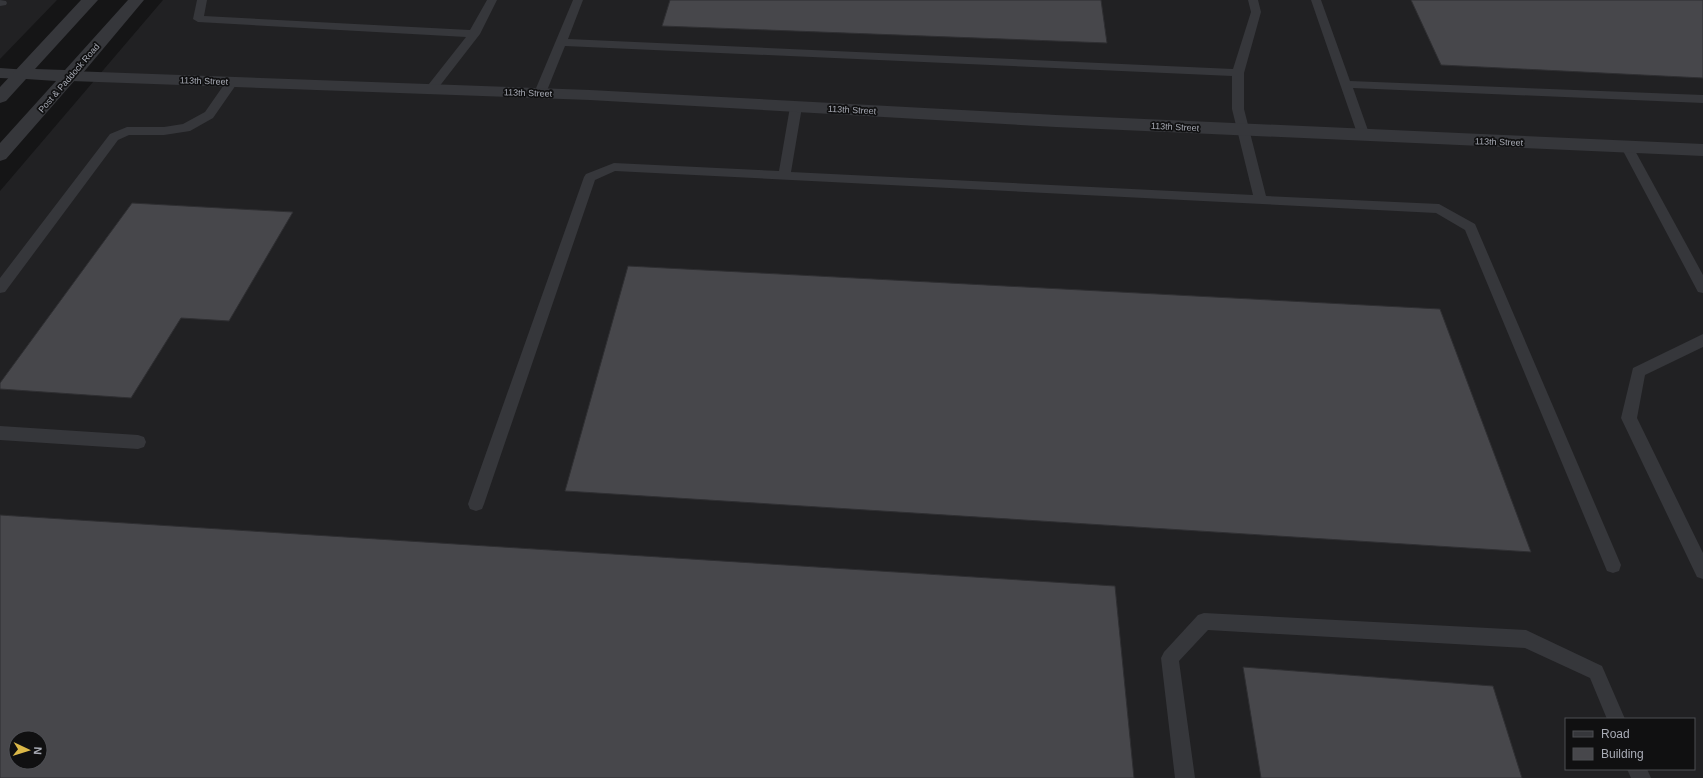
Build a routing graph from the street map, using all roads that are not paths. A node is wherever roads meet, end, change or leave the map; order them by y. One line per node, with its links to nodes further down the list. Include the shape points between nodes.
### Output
1 (90, 0): 12 (street)
2 (136, 0): 13 (street, Post & Paddock Road)
3 (202, 0): 8 (lane, via 198,19)
4 (492, 0): 8 (lane)
5 (578, 0): 9 (lane)
6 (1253, 0): 10 (lane, via 1256,12)
7 (1316, 0): 15 (lane)
8 (474, 34): 16 (lane)
9 (561, 42): 10 (lane); 17 (lane)
10 (1238, 73): 21 (lane, via 1238,109)
11 (0, 74): 12 (street, 113th Street)
12 (22, 74): 13 (street, 113th Street); 18 (street)
13 (71, 76): 14 (street, 113th Street); 25 (street, Post & Paddock Road)
14 (232, 82): 16 (street, 113th Street); 28 (lane, via 209,115 186,128 127,131 114,137)
15 (1346, 84): 19 (lane); 22 (lane)
16 (431, 89): 17 (street, 113th Street)
17 (540, 93): 20 (street, 113th Street)
18 (0, 98)
19 (1703, 99)
20 (796, 107): 21 (street, 113th Street); 26 (lane)
21 (1243, 130): 22 (street, 113th Street); 27 (lane)
22 (1364, 136): 23 (street, 113th Street)
23 (1627, 147): 24 (street, 113th Street); 29 (lane)
24 (1703, 150)
25 (0, 155)
26 (784, 176): 27 (lane); 33 (lane, via 614,167 590,177)
27 (1261, 200): 34 (lane, via 1439,209 1470,226)
28 (0, 288)
29 (1703, 288)
30 (1703, 340): 35 (lane, via 1638,372 1629,418)
31 (0, 433): 32 (lane)
32 (138, 442)
33 (476, 504)
34 (1613, 565)
35 (1703, 571)
36 (1616, 718): 37 (lane, via 1596,672 1526,639 1204,621 1170,658)
37 (1185, 778)

